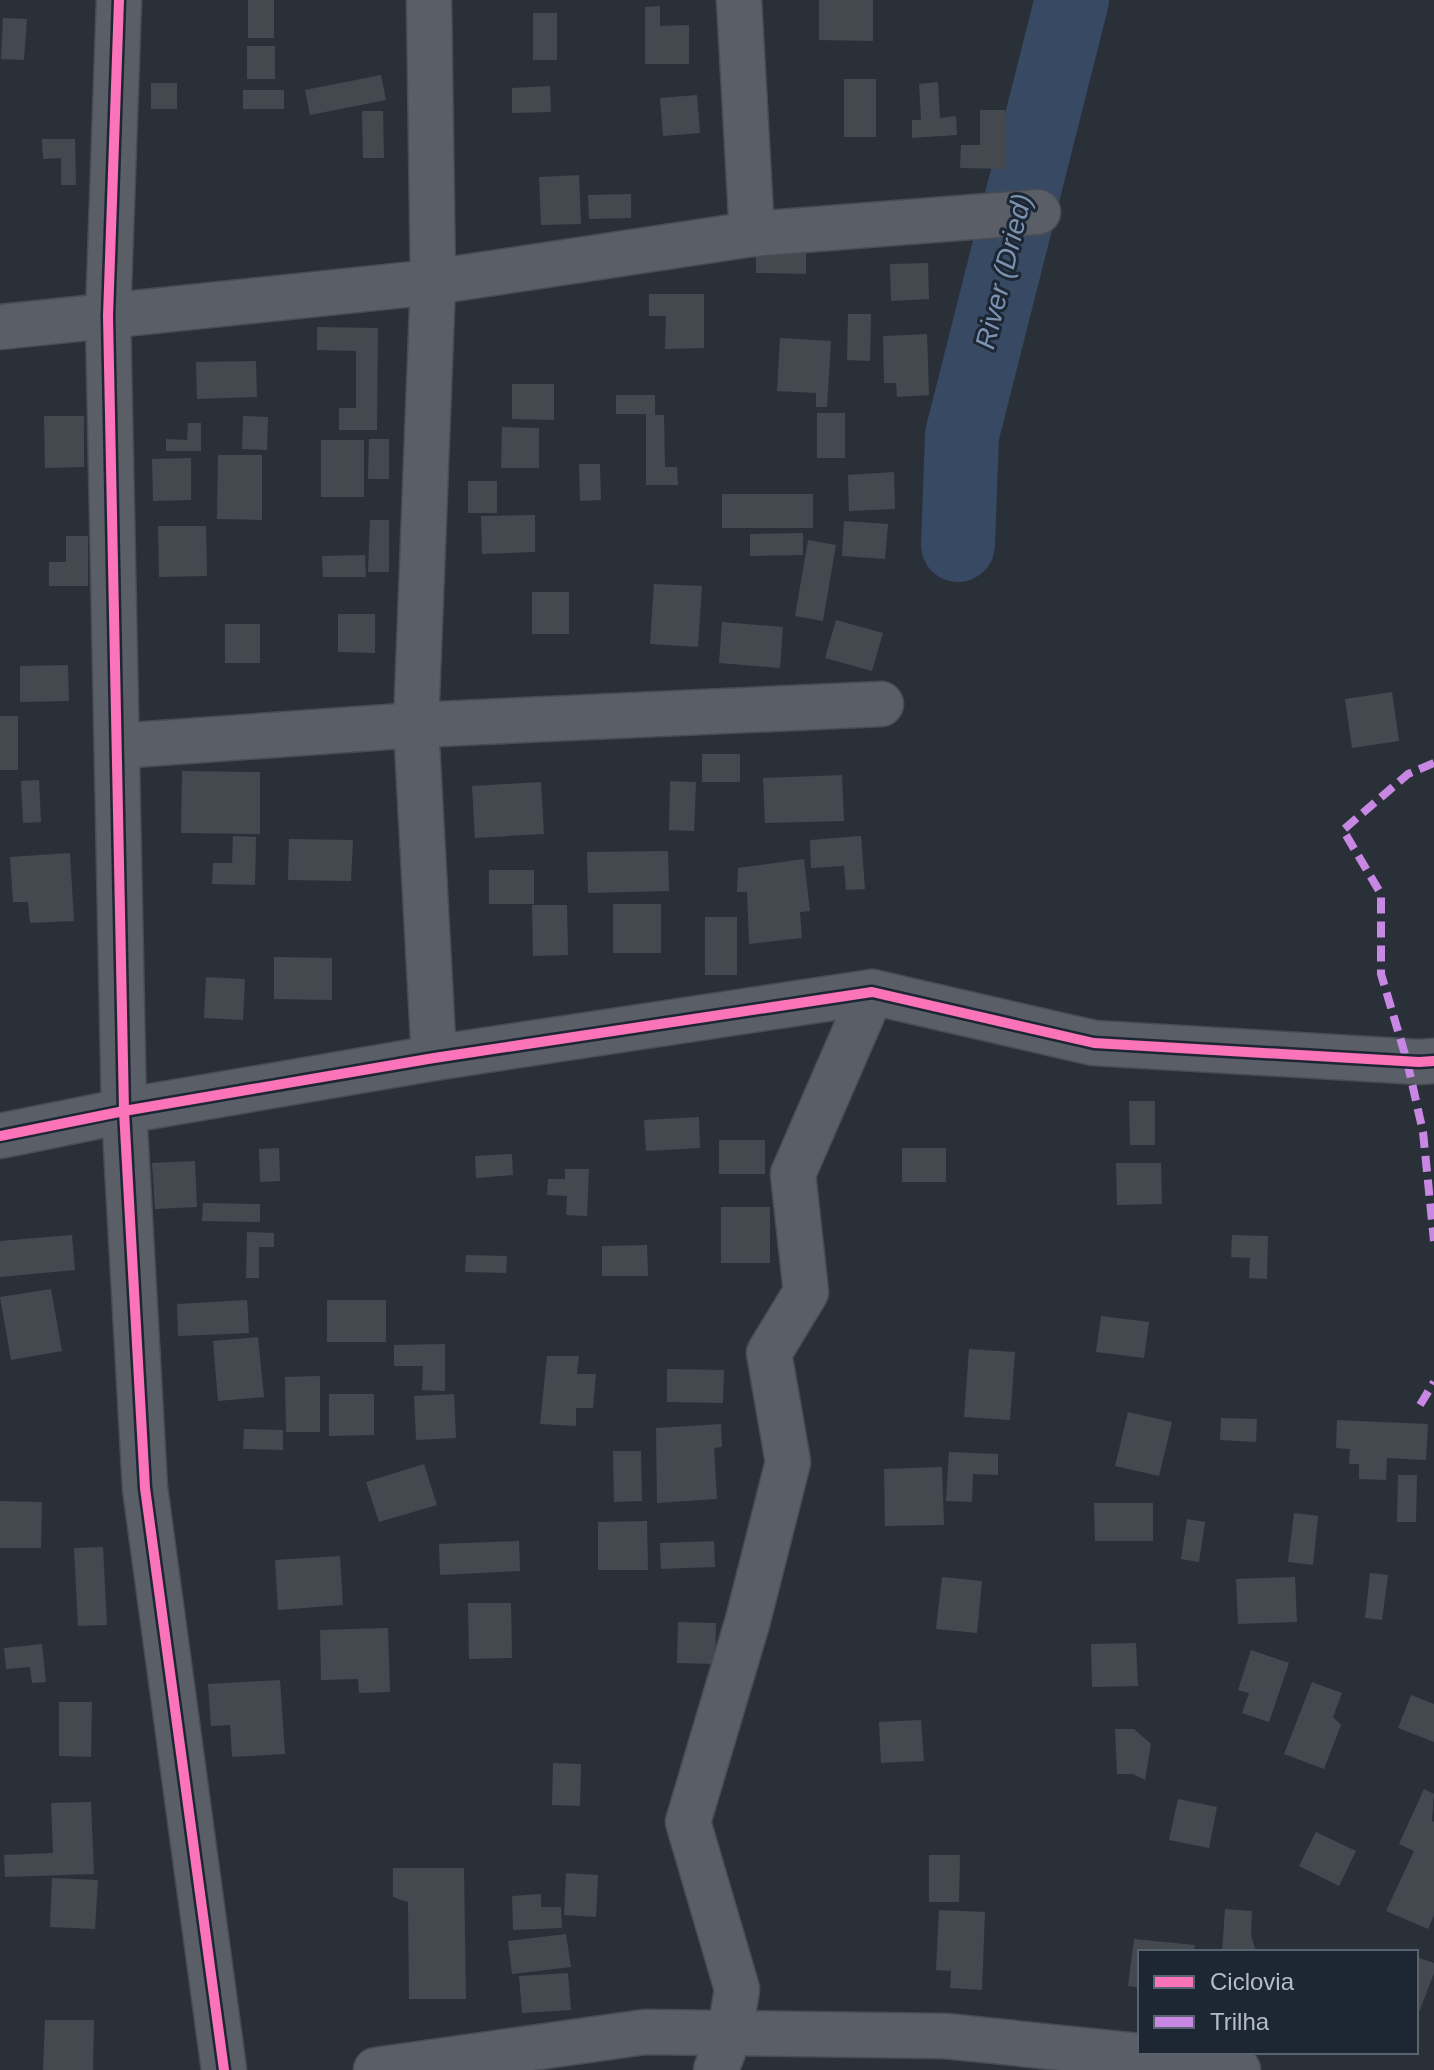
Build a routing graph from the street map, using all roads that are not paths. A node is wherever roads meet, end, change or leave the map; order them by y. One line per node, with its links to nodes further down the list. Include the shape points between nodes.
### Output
1 (119, 0): 7 (street)
2 (429, 0): 6 (street)
3 (739, 0): 5 (street)
4 (1038, 212): 5 (street)
5 (752, 234): 6 (street)
6 (433, 282): 7 (street); 10 (street)
7 (108, 316): 8 (street); 11 (street)
8 (0, 327)
9 (881, 704): 10 (street)
10 (416, 725): 11 (street); 13 (street)
11 (118, 746): 15 (street)
12 (872, 992): 13 (street); 14 (street, via 1094,1043); 17 (street, via 793,1174 806,1292 769,1353 788,1462 688,1822 737,1989)
13 (434, 1058): 15 (street)
14 (1434, 1061)
15 (124, 1111): 16 (street); 18 (street, via 145,1488)
16 (0, 1136)
17 (723, 2052): 19 (street, via 645,2032); 20 (street, via 945,2036)
18 (224, 2070)
19 (376, 2070)
20 (1238, 2070)

